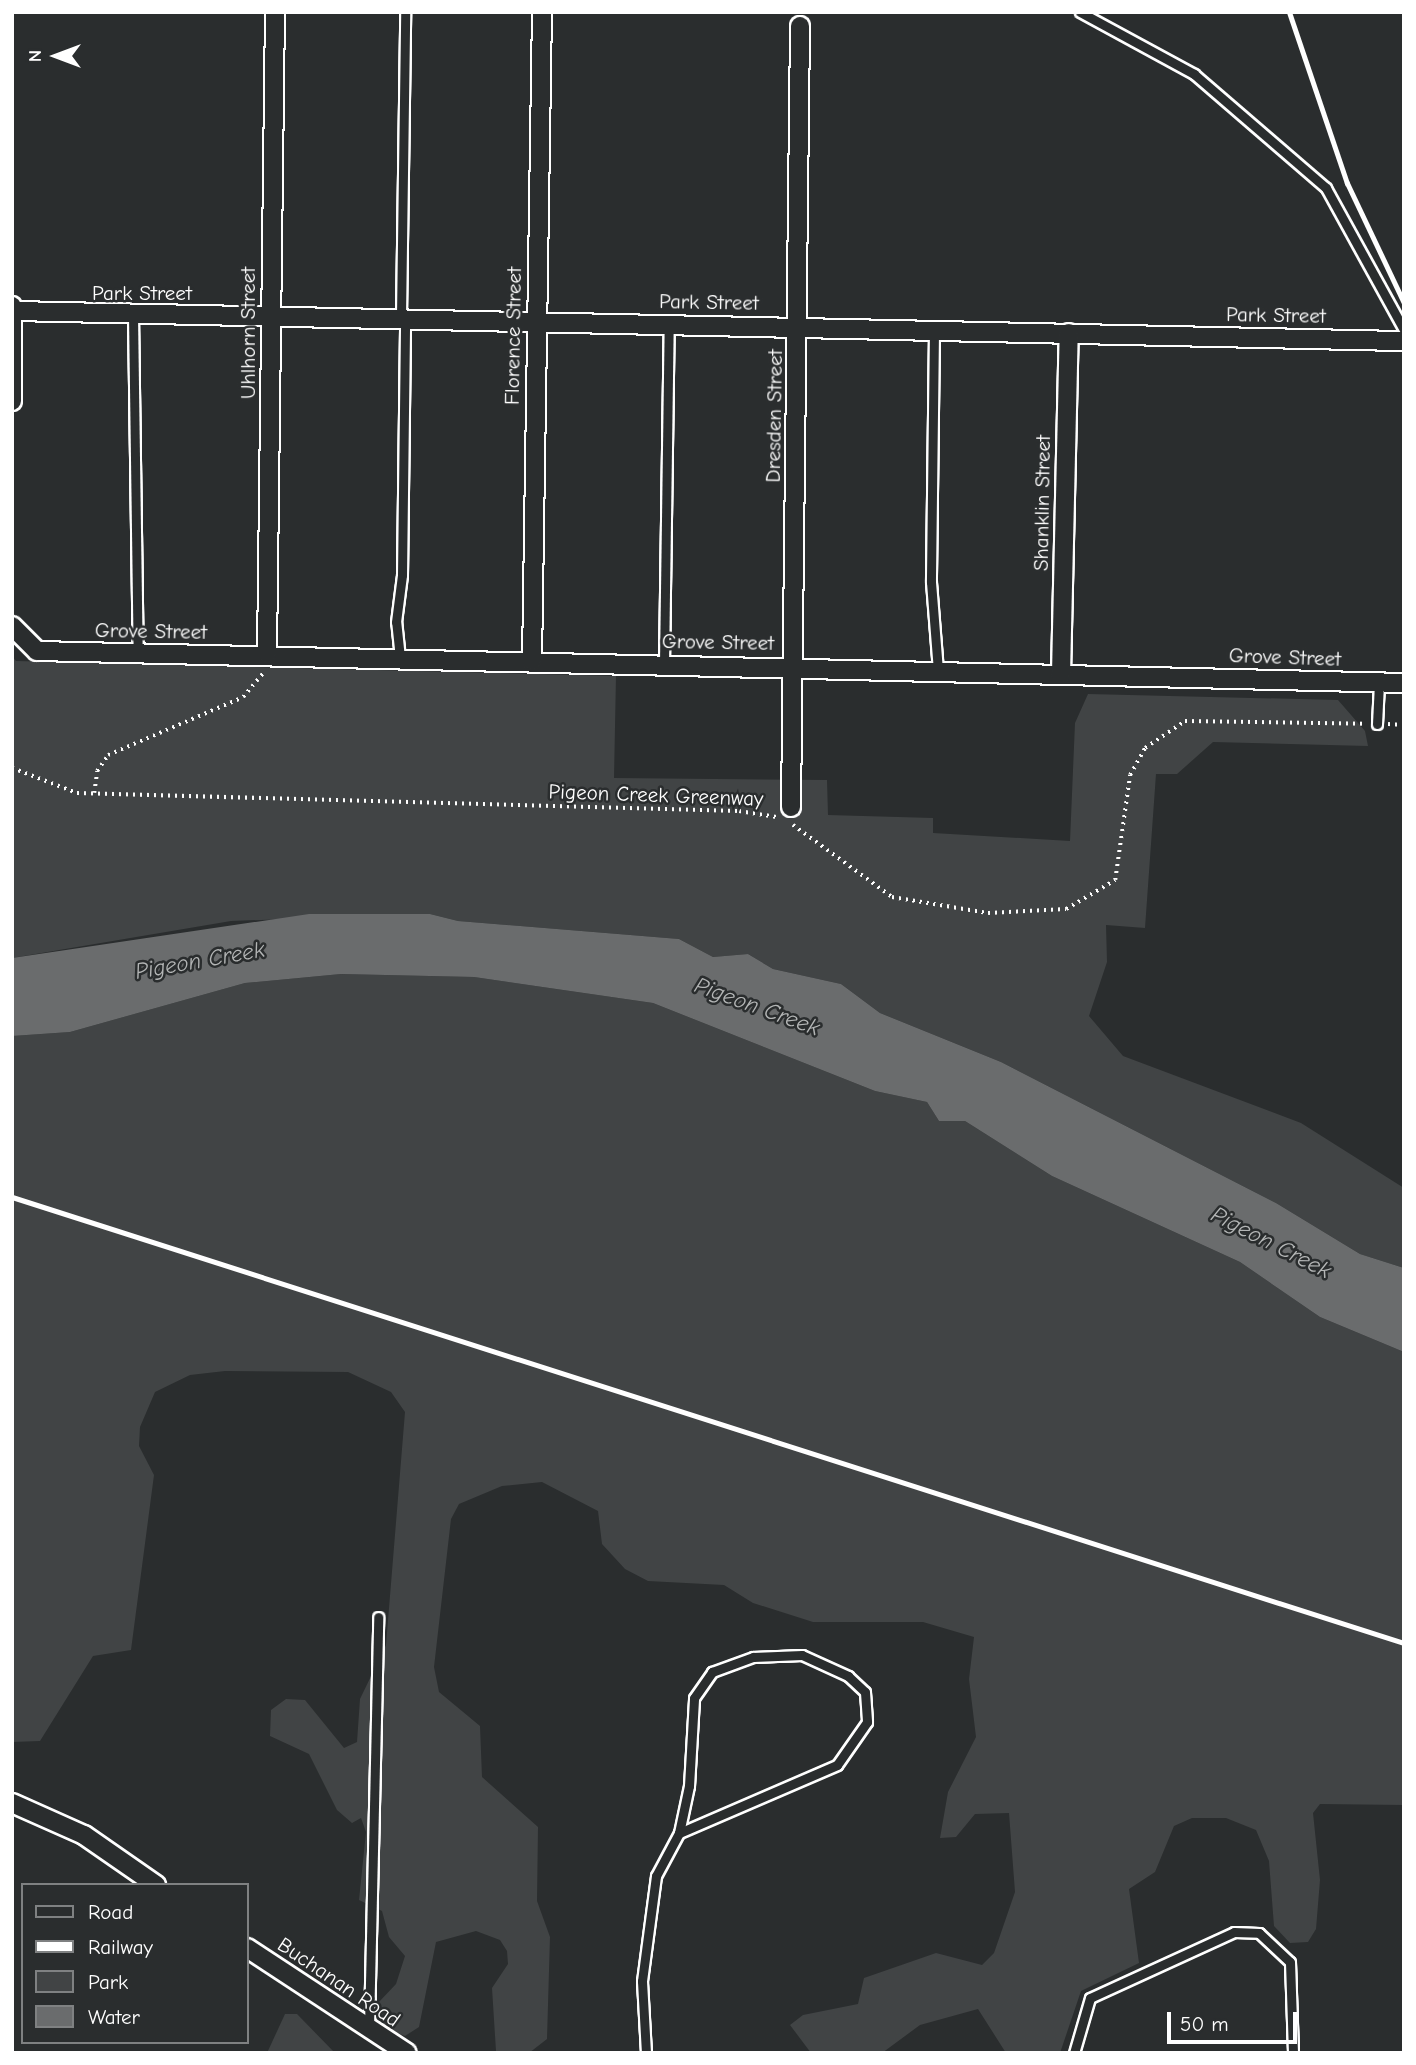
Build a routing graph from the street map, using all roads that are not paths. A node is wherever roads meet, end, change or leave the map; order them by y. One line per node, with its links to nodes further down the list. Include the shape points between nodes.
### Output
1 (275, 12): 8 (street, Uhlhorn Street)
2 (405, 12): 9 (lane)
3 (542, 12): 10 (street, Florence Street)
4 (1080, 12): 13 (lane, via 1194,74 1326,188)
5 (800, 26): 12 (street, Dresden Street)
6 (13, 309): 7 (street, Park Street); 17 (street)
7 (133, 315): 8 (street, Park Street); 19 (lane)
8 (271, 315): 9 (street, Park Street); 20 (street, Uhlhorn Street)
9 (403, 316): 10 (street, Park Street); 21 (lane, via 396,622)
10 (536, 320): 11 (street, Park Street); 22 (street, Florence Street)
11 (669, 324): 12 (street, Park Street); 23 (lane)
12 (798, 326): 14 (street, Park Street); 24 (street, Dresden Street)
13 (1404, 330)
14 (934, 331): 15 (street, Park Street); 25 (lane, via 931,570)
15 (1069, 333): 16 (street, Park Street); 26 (street, Shanklin Street)
16 (1404, 341)
17 (12, 401)
18 (12, 626): 19 (street, Grove Street, via 31,649)
19 (138, 653): 20 (street, Grove Street)
20 (267, 654): 21 (street, Grove Street)
21 (400, 658): 22 (street, Grove Street)
22 (532, 661): 23 (street, Grove Street)
23 (664, 663): 24 (street, Grove Street)
24 (793, 666): 25 (street, Grove Street); 30 (street, Dresden Street)
25 (938, 671): 26 (street, Grove Street)
26 (1061, 674): 27 (street, Grove Street)
27 (1379, 683): 28 (street, Grove Street); 29 (lane)
28 (1404, 683)
29 (1377, 724)
30 (791, 807)
31 (378, 1618): 36 (lane)
32 (12, 1802): 34 (street, via 84,1835)
33 (679, 1833): 33 (lane, via 837,1765 867,1722 865,1692 848,1676 802,1655 753,1657 712,1672 694,1698 688,1726 689,1786); 38 (lane, via 656,1876 642,1981)
34 (153, 1883)
35 (248, 1949): 36 (street, Buchanan Road)
36 (369, 2032): 37 (street, Buchanan Road)
37 (407, 2053)
38 (646, 2053)
39 (1074, 2053): 40 (lane, via 1090,1998 1234,1932 1259,1933 1290,1962)
40 (1293, 2053)

